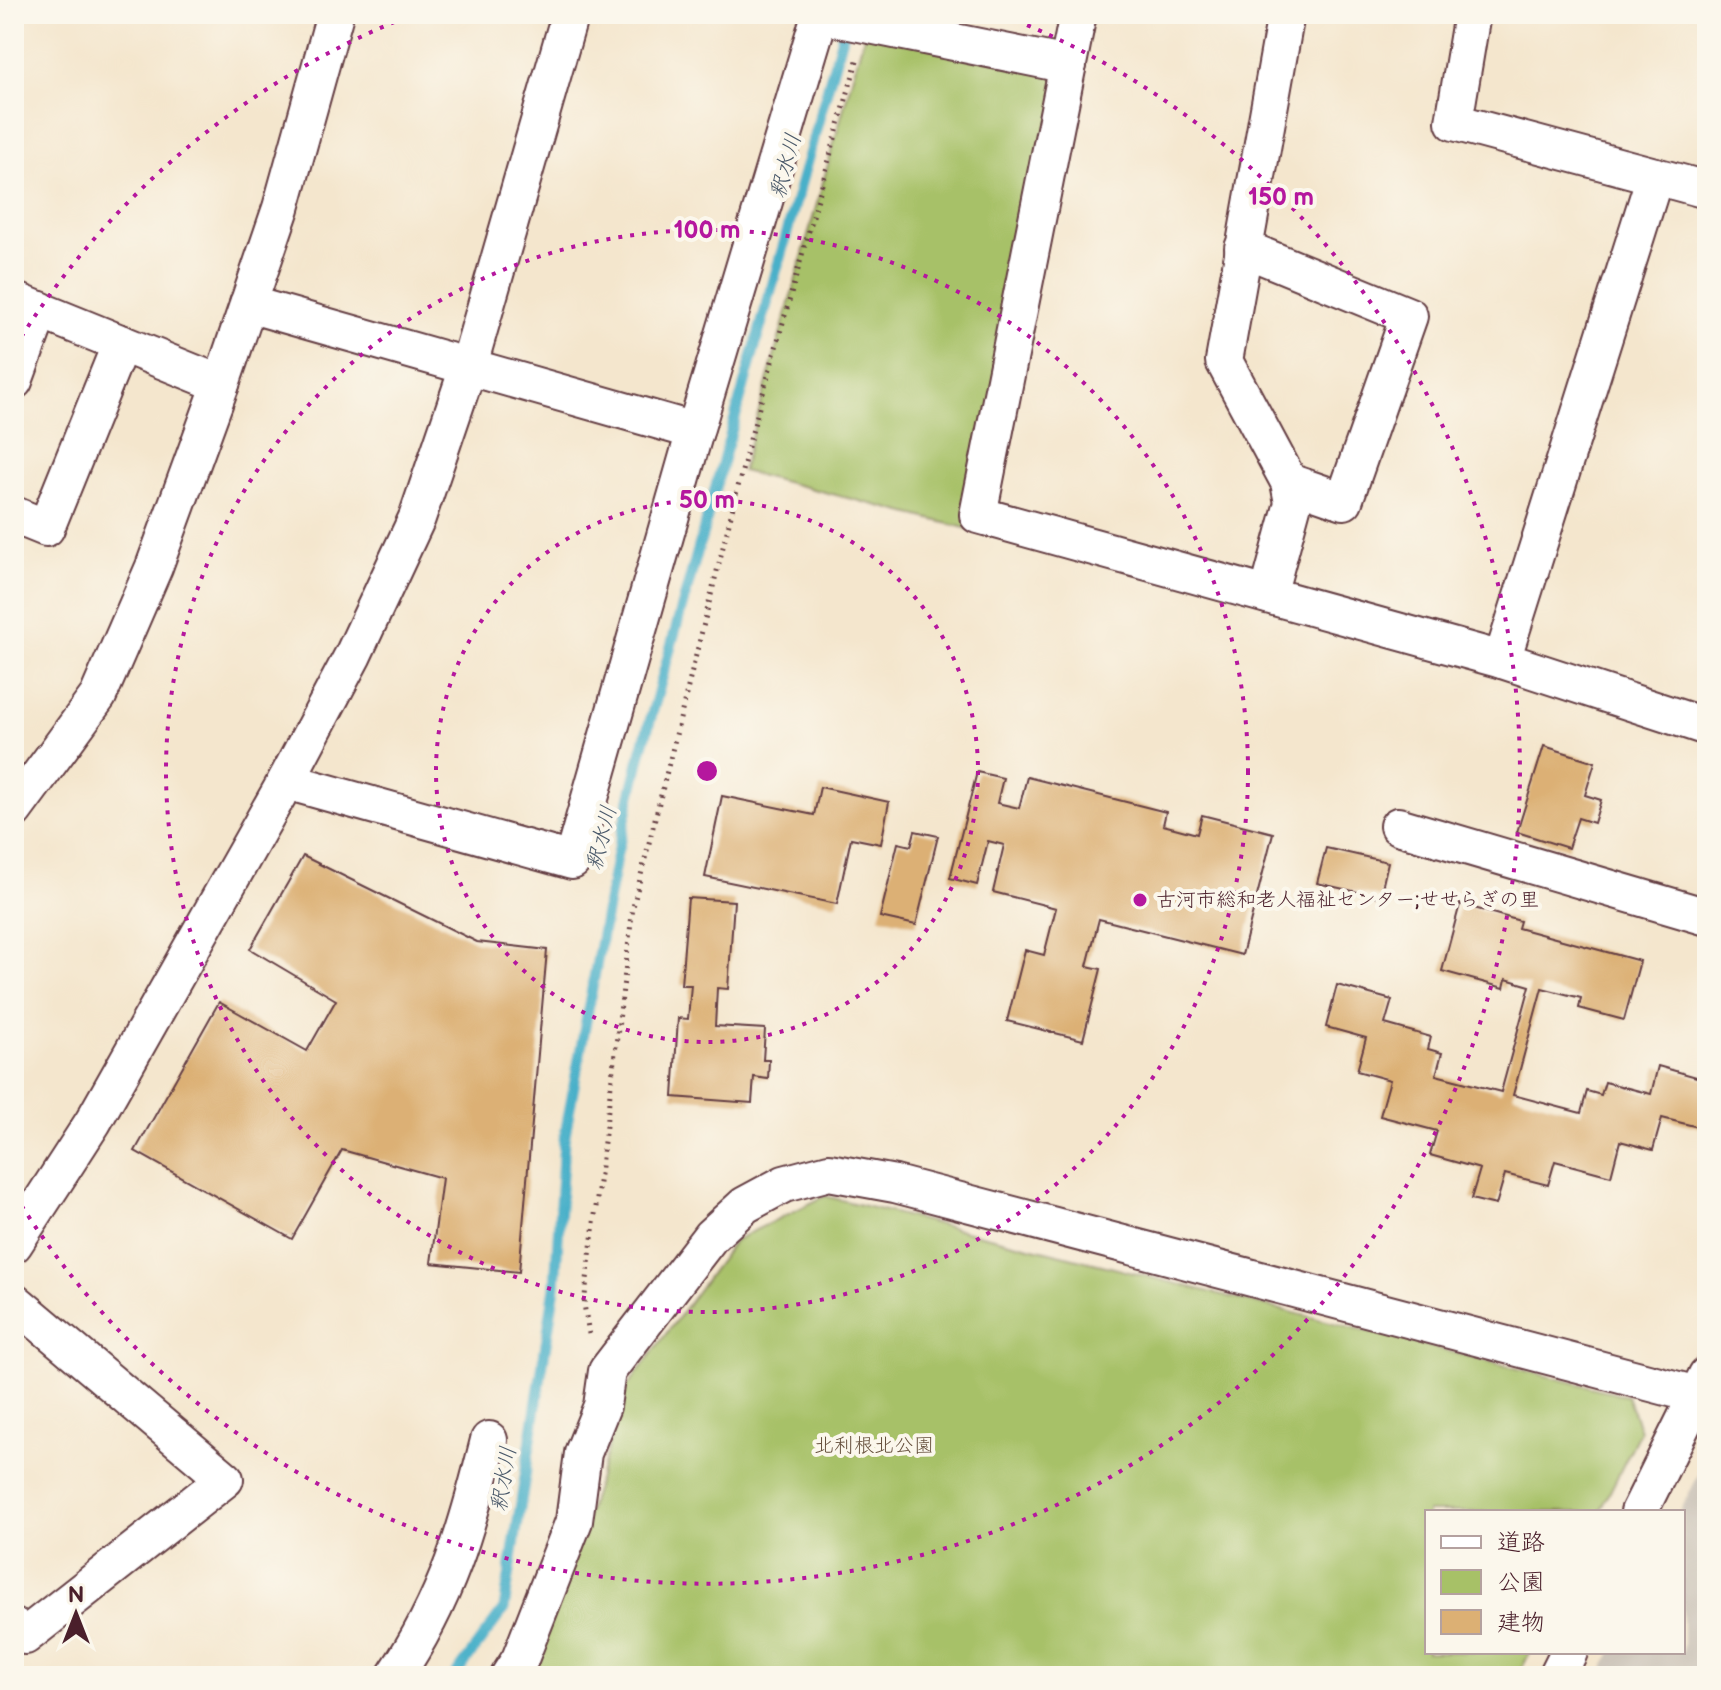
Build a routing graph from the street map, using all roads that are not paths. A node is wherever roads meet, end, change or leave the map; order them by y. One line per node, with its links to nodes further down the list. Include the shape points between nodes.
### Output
1 (335, 14): 10 (street, via 281,208)
2 (570, 14): 13 (street)
3 (1078, 14): 6 (street)
4 (1286, 14): 9 (street)
5 (1472, 14): 7 (street, via 1454,122)
6 (1068, 65): 16 (street, via 820,15); 19 (street, via 978,515)
7 (1655, 176): 8 (street); 20 (street)
8 (1707, 190)
9 (1243, 248): 17 (street, via 1224,361); 17 (street, via 1409,316 1344,501)
10 (248, 304): 13 (street); 15 (street)
11 (27, 305): 12 (street); 14 (street)
12 (121, 343): 15 (street); 18 (street, via 46,528)
13 (468, 368): 16 (street); 22 (street, via 417,518)
14 (14, 381)
15 (221, 384): 23 (street, via 154,567 98,696)
16 (695, 431): 22 (street, via 572,861)
17 (1289, 482): 19 (street, via 1293,503)
18 (14, 515)
19 (1268, 595): 20 (street)
20 (1502, 660): 21 (street)
21 (1707, 727)
22 (286, 781): 26 (street, via 93,1122)
23 (14, 810)
24 (1398, 826): 25 (street)
25 (1707, 917)
26 (26, 1202): 27 (street)
27 (14, 1244)
28 (14, 1301): 32 (street, via 225,1479 25,1636)
29 (1702, 1385): 31 (street); 35 (street, via 829,1172 784,1184 745,1205 711,1236 607,1371 602,1406 583,1453 574,1521)
30 (489, 1440): 34 (street, via 450,1577)
31 (1640, 1510)
32 (14, 1627)
33 (1568, 1654): 36 (street)
34 (395, 1676)
35 (509, 1676)
36 (1557, 1676)

